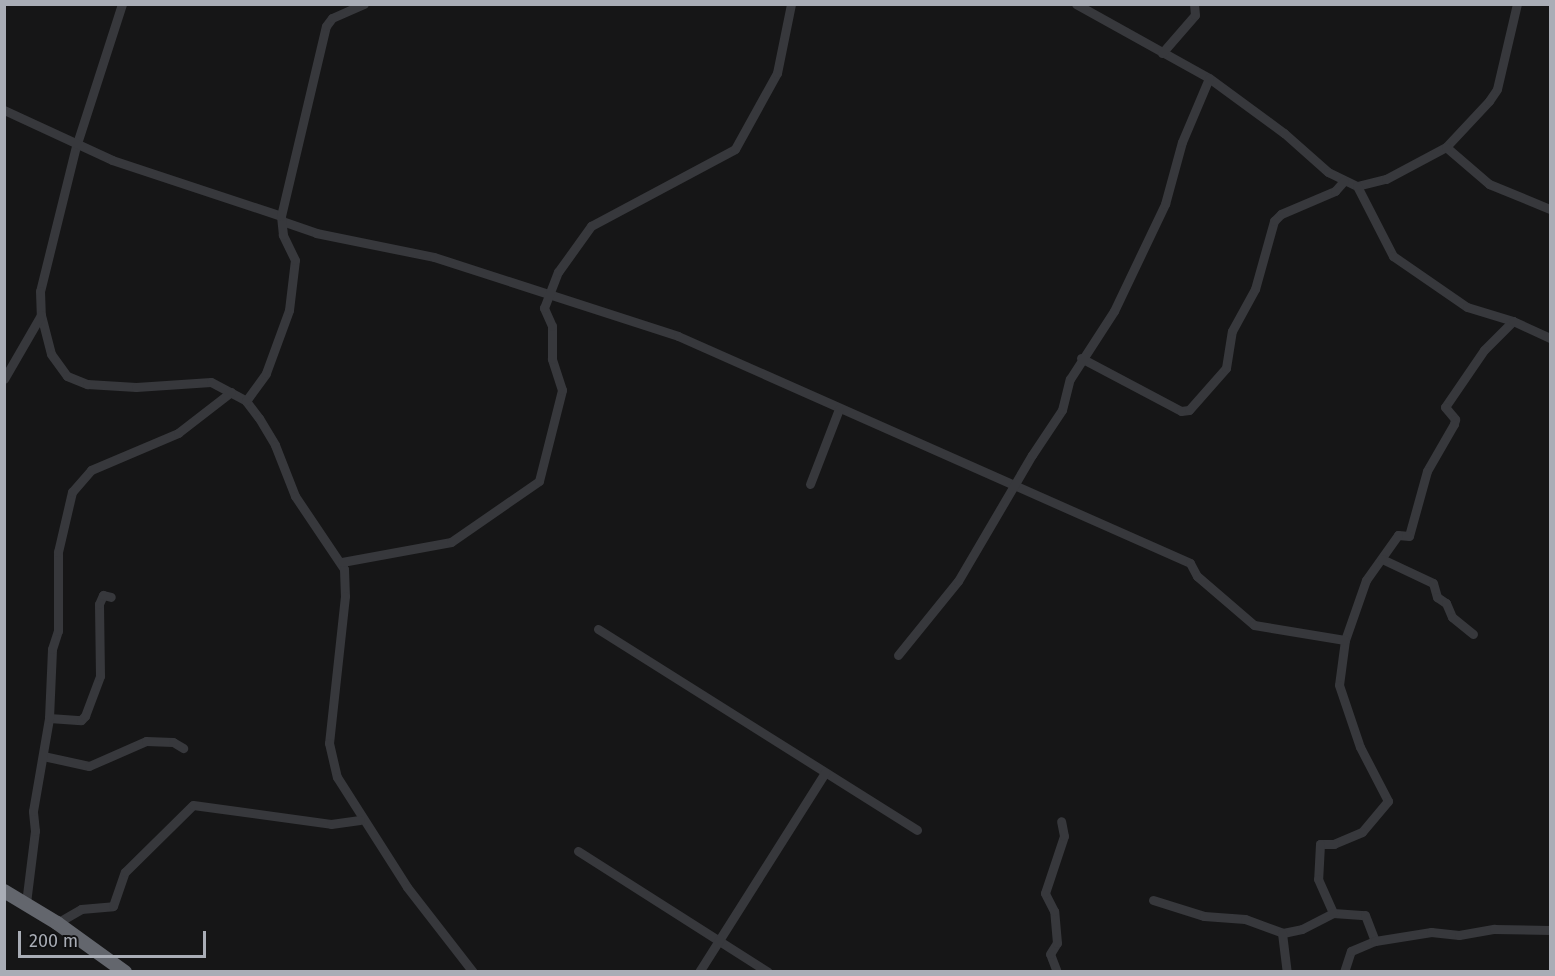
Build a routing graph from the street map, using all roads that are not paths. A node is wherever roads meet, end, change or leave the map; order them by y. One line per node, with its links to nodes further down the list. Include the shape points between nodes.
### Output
1 (122, 4): 10 (street)
2 (364, 4): 15 (street, via 332,18 326,26)
3 (792, 4): 16 (street, via 777,73 737,146 591,226 578,239)
4 (1076, 4): 7 (street)
5 (1194, 4): 7 (street, via 1195,15)
6 (1517, 4): 11 (street, via 1497,89)
7 (1162, 53): 8 (street)
8 (1209, 78): 12 (street); 20 (street, via 1182,142 1165,204 1114,311)
9 (4, 110): 10 (street)
10 (76, 146): 15 (street); 17 (street, via 40,291)
11 (1446, 147): 13 (street, via 1386,179); 14 (street, via 1489,184)
12 (1344, 181): 13 (street); 20 (street, via 1335,191 1281,214 1274,221 1255,289 1232,331 1226,368 1189,410 1181,411)
13 (1357, 186): 18 (street, via 1393,256 1467,307)
14 (1551, 209)
15 (281, 219): 16 (street, via 316,232 434,257); 23 (street, via 295,260 289,310 266,373)
16 (547, 293): 24 (street, via 678,336); 28 (street, via 544,308 552,326 551,354 562,390 539,481 451,542)
17 (41, 315): 21 (street); 22 (street, via 51,354 72,379 122,387 204,381)
18 (1513, 321): 19 (street); 27 (street, via 1484,350 1445,407 1455,419 1454,424 1427,471 1409,536 1398,535)
19 (1551, 338)
20 (1081, 358): 26 (street, via 1070,379 1062,410)
21 (4, 379)
22 (231, 392): 23 (street); 34 (street, via 178,433 101,465 74,486 58,552 58,631 52,649)
23 (246, 401): 28 (street, via 275,445 299,503)
24 (839, 409): 25 (street); 26 (street)
25 (810, 484)
26 (1014, 486): 32 (street, via 1190,563 1197,576 1254,626); 33 (street, via 958,582)
27 (1382, 559): 31 (street, via 1430,580 1452,617); 32 (street, via 1366,580)
28 (342, 562): 38 (street, via 345,596 330,753 337,777)
29 (111, 597): 34 (street, via 103,595 99,604 100,676 84,716 81,720)
30 (598, 629): 37 (street)
31 (1473, 634)
32 (1346, 640): 45 (street, via 1339,685 1357,740 1388,801 1362,832 1318,847 1318,879)
33 (898, 655)
34 (49, 718): 36 (street)
35 (183, 748): 36 (street, via 173,742 146,741 89,766)
36 (43, 756): 44 (street, via 33,811)
37 (825, 773): 40 (street); 49 (street)
38 (360, 820): 46 (street, via 331,824 193,805 125,872 113,906 81,909); 52 (street)
39 (1061, 821): 55 (street, via 1064,836 1045,894 1054,910 1058,943 1050,954)
40 (917, 830)
41 (578, 851): 49 (street)
42 (4, 891): 44 (highway)
43 (1154, 900): 48 (street, via 1210,917 1245,919)
44 (26, 903): 46 (highway)
45 (1333, 913): 48 (street, via 1302,929); 50 (street, via 1365,915)
46 (57, 922): 51 (highway)
47 (1551, 930): 50 (street, via 1494,929 1459,935 1431,932)
48 (1282, 933): 56 (street)
49 (719, 940): 53 (street); 54 (street)
50 (1375, 940): 57 (street, via 1355,948)
51 (116, 969)
52 (472, 972)
53 (699, 972)
54 (768, 972)
55 (1057, 972)
56 (1287, 972)
57 (1344, 972)

